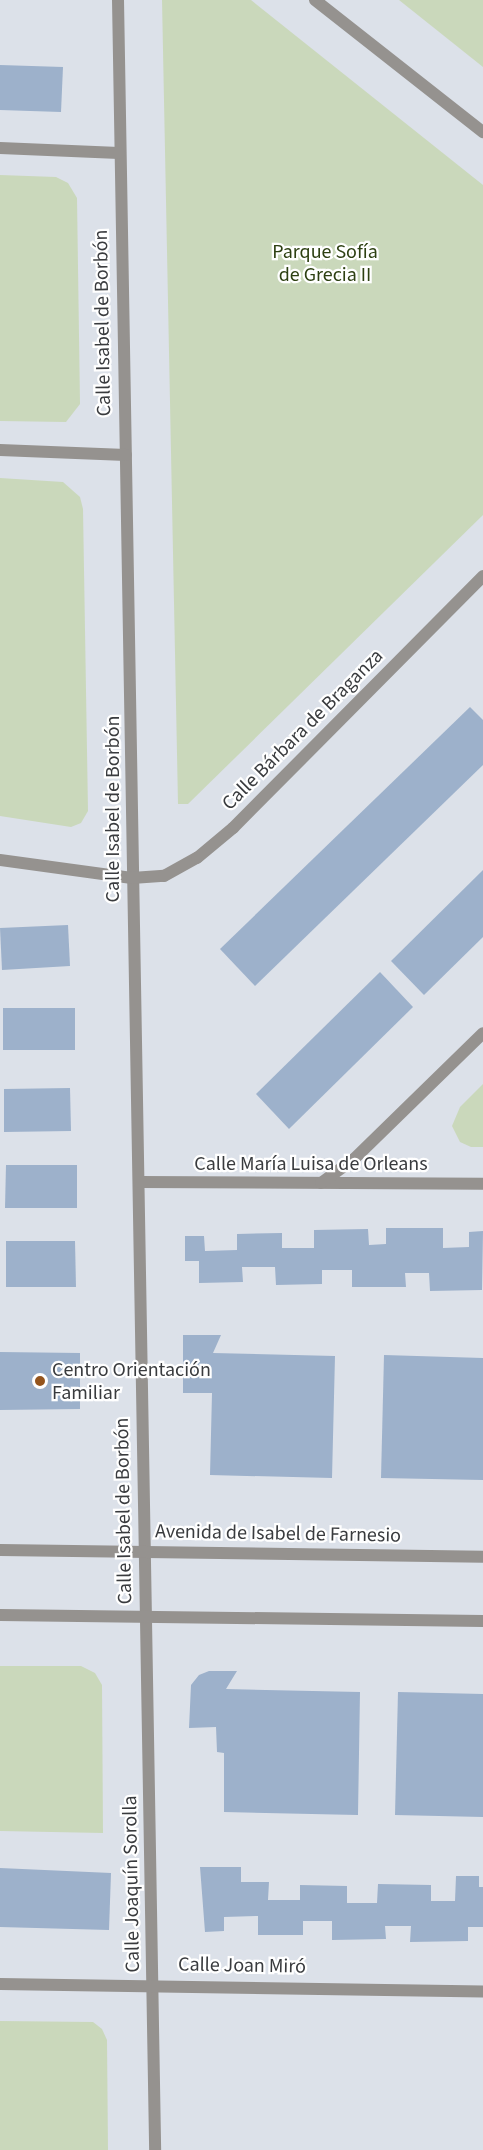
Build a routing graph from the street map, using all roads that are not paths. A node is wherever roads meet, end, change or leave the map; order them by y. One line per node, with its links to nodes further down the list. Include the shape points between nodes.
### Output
1 (118, 0): 5 (street, Calle Isabel de Borbón)
2 (315, 0): 3 (street)
3 (483, 132)
4 (0, 148): 5 (street)
5 (119, 153): 7 (street, Calle Isabel de Borbón)
6 (0, 450): 7 (street)
7 (126, 455): 10 (street, Calle Isabel de Borbón)
8 (483, 576): 10 (street, Calle Bárbara de Braganza, via 233,828 197,858 164,876)
9 (0, 860): 10 (street, Calle Bárbara de Braganza)
10 (132, 878): 12 (street, Calle Isabel de Borbón)
11 (483, 1033): 13 (street, via 354,1159)
12 (139, 1182): 13 (street, Calle María Luisa de Orleans); 16 (street, Calle Isabel de Borbón)
13 (321, 1183): 14 (street, Calle María Luisa de Orleans)
14 (483, 1184)
15 (0, 1550): 16 (street, Avenida de Isabel de Farnesio)
16 (144, 1551): 17 (street, Avenida de Isabel de Farnesio); 19 (street, Calle Isabel de Borbón)
17 (483, 1557)
18 (0, 1615): 19 (street)
19 (145, 1617): 20 (street); 22 (street, Calle Joaquín Sorolla)
20 (483, 1621)
21 (0, 1984): 22 (street, Calle Joan Miró)
22 (153, 1984): 23 (street, Calle Joan Miró); 24 (street, Calle Joaquín Sorolla)
23 (483, 1992)
24 (155, 2150)

